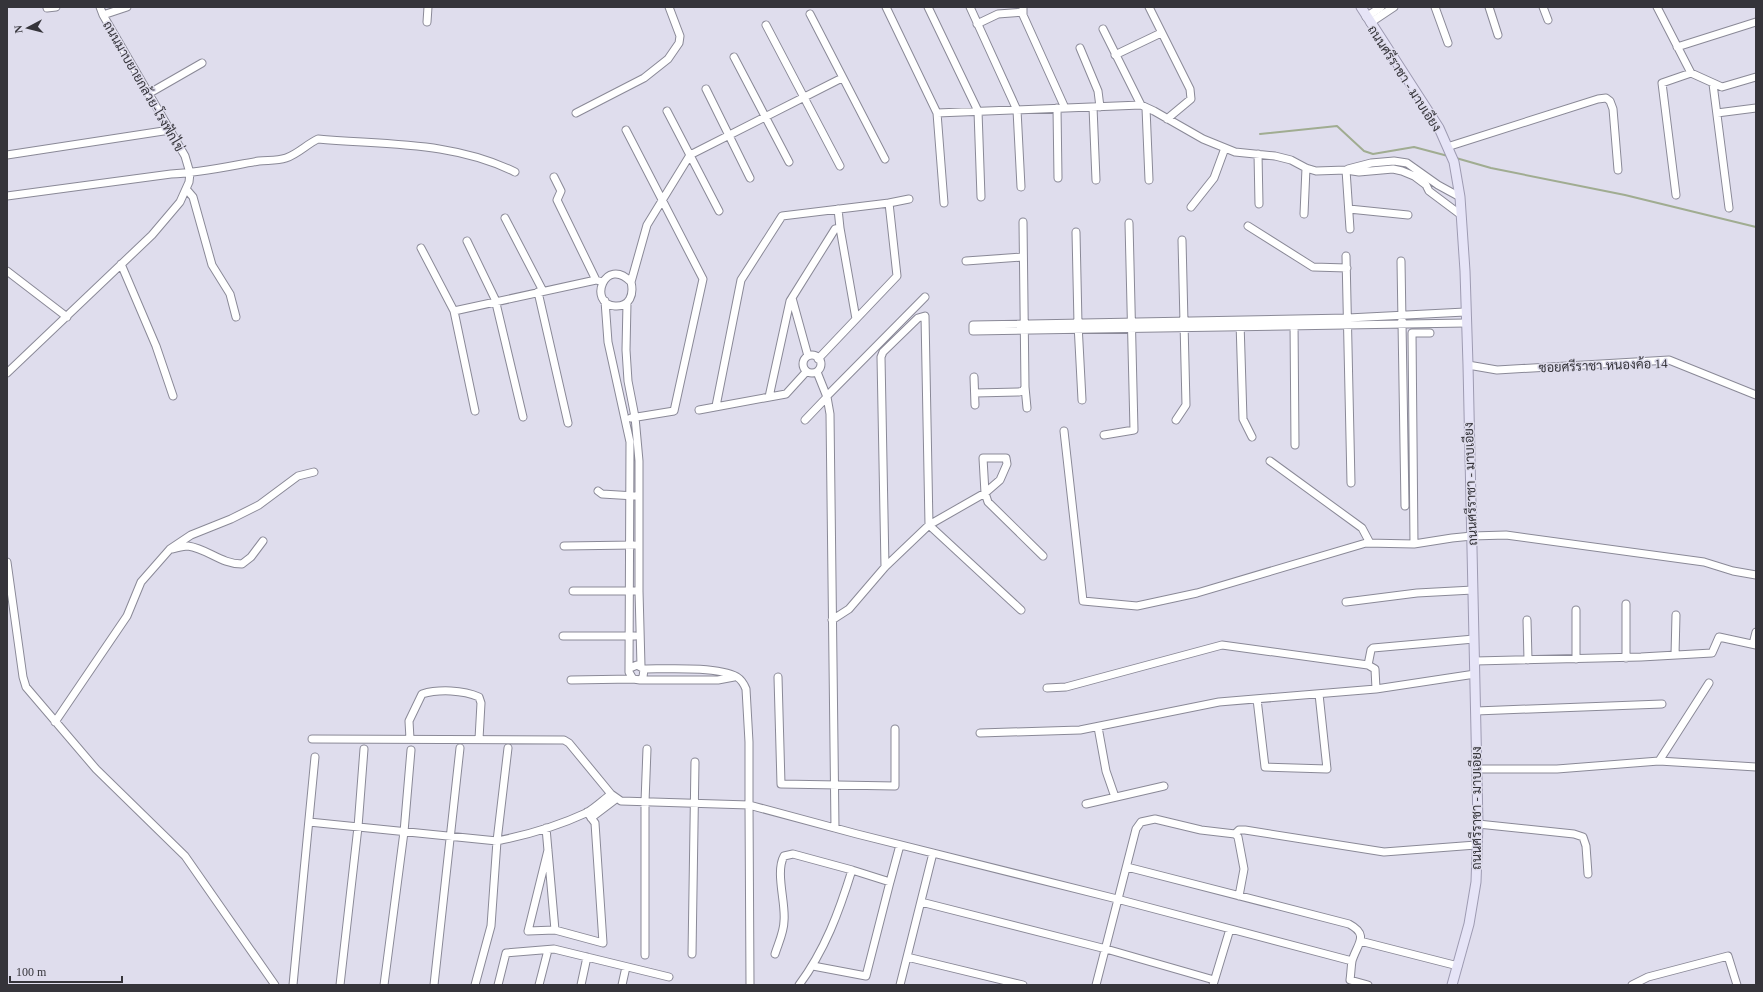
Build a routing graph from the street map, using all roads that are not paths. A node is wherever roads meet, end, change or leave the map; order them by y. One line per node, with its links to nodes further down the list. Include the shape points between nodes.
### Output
1 (56, 7): 17 (street)
2 (100, 7): 20 (street, ถนนมาบยายกล้วย-โรงฟักไข่)
3 (127, 7): 20 (street)
4 (428, 7): 23 (street)
5 (669, 7): 51 (street, via 680,36 679,43 668,59 644,78)
6 (886, 7): 52 (street)
7 (928, 7): 50 (street)
8 (970, 7): 25 (street)
9 (1149, 7): 28 (street)
10 (1361, 7): 21 (main road, ถนนศรีราชา - มาบเอียง)
11 (1381, 7): 21 (street)
12 (1394, 7): 21 (street)
13 (1435, 7): 30 (street)
14 (1489, 7): 29 (street)
15 (1543, 7): 22 (street)
16 (1657, 7): 32 (street)
17 (47, 8)
18 (1023, 9): 25 (street, via 998,14); 46 (street)
19 (810, 14): 38 (street)
20 (103, 15): 41 (street, ถนนมาบยายกล้วย-โรงฟักไข่)
21 (1368, 20): 59 (main road, ถนนศรีราชา - มาบเอียง, via 1439,128)
22 (1548, 20)
23 (427, 22)
24 (1756, 22): 32 (street)
25 (978, 24): 48 (street)
26 (766, 25): 42 (street)
27 (1103, 29): 33 (street)
28 (1161, 33): 33 (street); 55 (street, via 1190,89 1191,99)
29 (1498, 35)
30 (1448, 43)
31 (1080, 48): 44 (street, via 1098,91)
32 (1677, 48): 36 (street)
33 (1115, 55): 43 (street)
34 (734, 57): 54 (street)
35 (202, 63): 41 (street)
36 (1691, 73): 39 (street); 79 (street, via 1662,83)
37 (1756, 77): 39 (street, via 1722,87)
38 (842, 78): 42 (street); 64 (street)
39 (1713, 84): 53 (street)
40 (706, 89): 58 (street)
41 (148, 94): 56 (street, ถนนมาบยายกล้วย-โรงฟักไข่)
42 (804, 97): 54 (street); 66 (street)
43 (1143, 106): 44 (street); 55 (street); 76 (street)
44 (1096, 107): 46 (street); 75 (street)
45 (1057, 108): 46 (street); 48 (street); 74 (street)
46 (1065, 108)
47 (1756, 108): 53 (street)
48 (1017, 110): 50 (street); 77 (street)
49 (668, 111): 63 (street)
50 (978, 111): 52 (street); 81 (street)
51 (576, 113)
52 (937, 113): 86 (street)
53 (1717, 113): 89 (street)
54 (765, 117): 58 (street); 65 (street)
55 (1167, 119): 60 (street)
56 (170, 130): 62 (street); 71 (street, ถนนมาบยายกล้วย-โรงฟักไข่, via 185,156)
57 (626, 130): 83 (street)
58 (729, 135): 63 (street); 73 (street)
59 (1447, 147): 69 (street, via 1606,98 1613,109); 82 (main road, ถนนศรีราชา - มาบเอียง, via 1454,162)
60 (1225, 148): 61 (street, via 1235,152); 88 (street, via 1214,178)
61 (1258, 154): 67 (street, via 1291,160); 87 (street)
62 (7, 155)
63 (690, 155): 83 (street); 92 (street)
64 (885, 160)
65 (789, 162)
66 (840, 166)
67 (1306, 168): 68 (street, via 1327,172); 93 (street)
68 (1346, 170): 82 (street, via 1371,163 1407,163); 91 (street); 95 (street, via 1402,171 1414,176)
69 (1618, 170)
70 (515, 172): 71 (street, via 504,166 448,149 318,139 280,160 265,160)
71 (190, 173): 78 (street, ถนนมาบยายกล้วย-โรงฟักไข่); 80 (street)
72 (554, 177): 113 (street, via 561,191 557,200)
73 (750, 178)
74 (1058, 178)
75 (1096, 180)
76 (1149, 180)
77 (1021, 187)
78 (187, 190): 110 (street, via 152,236); 125 (street, via 193,197 212,265 230,294)
79 (1676, 195)
80 (7, 196)
81 (980, 197)
82 (1460, 197): 95 (main road, ถนนศรีราชา - มาบเอียง)
83 (663, 199): 114 (street, via 647,224); 157 (street, via 703,279 674,411)
84 (909, 199): 85 (street)
85 (889, 203): 90 (street); 126 (street, via 897,276)
86 (944, 203)
87 (1259, 204)
88 (1191, 207)
89 (1729, 208)
90 (838, 209): 100 (street); 152 (street, via 782,216 741,280)
91 (1349, 209): 94 (street); 101 (street)
92 (719, 211)
93 (1304, 214)
94 (1408, 215)
95 (1461, 215): 122 (main road, ถนนศรีราชา - มาบเอียง)
96 (505, 218): 115 (street)
97 (1023, 222): 107 (street)
98 (1129, 223): 133 (street)
99 (1248, 226): 111 (street, via 1313,267)
100 (840, 228): 117 (street, via 834,229); 126 (street)
101 (1350, 229)
102 (1076, 232): 134 (street)
103 (1182, 240): 132 (street)
104 (467, 241): 119 (street)
105 (421, 248): 121 (street)
106 (1346, 256): 111 (street)
107 (1023, 257): 108 (street); 135 (street)
108 (966, 261)
109 (1401, 261): 123 (street)
110 (121, 264): 124 (street); 147 (street, via 156,346)
111 (1347, 268): 127 (street)
112 (7, 271): 124 (street)
113 (599, 281): 114 (street, via 618,274); 115 (street); 118 (street, via 601,295)
114 (631, 282): 120 (street, via 633,289)
115 (540, 292): 119 (street); 161 (street)
116 (925, 297): 149 (street)
117 (792, 298): 137 (street); 148 (street)
118 (605, 301): 120 (street, via 612,306); 158 (street, via 608,342)
119 (495, 302): 121 (street); 156 (street)
120 (627, 303): 157 (street, via 628,381)
121 (454, 311): 155 (street)
122 (1465, 312): 123 (street); 131 (main road, ถนนศรีราชา - มาบเอียง)
123 (1403, 315): 127 (street); 130 (street)
124 (67, 317): 142 (street)
125 (236, 317)
126 (856, 320): 138 (street)
127 (1348, 321): 128 (street); 130 (street); 168 (street)
128 (1294, 322): 129 (street); 165 (street)
129 (1240, 323): 132 (street); 164 (street, via 1243,419)
130 (1403, 323): 131 (street); 173 (street)
131 (1466, 323): 139 (main road, ถนนศรีราชา - มาบเอียง)
132 (1184, 324): 133 (street); 160 (street, via 1186,405)
133 (1131, 325): 134 (street); 163 (street, via 1134,430)
134 (1078, 326): 135 (street); 150 (street)
135 (1025, 327): 135 (street, via 973,331 973,326); 144 (street)
136 (1430, 333): 178 (street, via 1412,334)
137 (808, 356): 138 (street); 140 (street, via 803,362)
138 (818, 359): 141 (street, via 820,365)
139 (1468, 365): 146 (street, ซอยศรีราชา หนองค้อ 14, via 1498,370 1669,360); 175 (main road, ถนนศรีราชา - มาบเอียง)
140 (806, 372): 141 (street); 148 (street, via 786,394)
141 (817, 372): 149 (street)
142 (7, 373)
143 (974, 377): 145 (street)
144 (1025, 387): 145 (street, via 1019,392); 153 (street)
145 (975, 393): 151 (street)
146 (1756, 395)
147 (173, 396)
148 (769, 397): 152 (street)
149 (827, 397): 159 (street); 196 (street, via 830,414)
150 (1082, 400)
151 (975, 405)
152 (716, 406): 154 (street)
153 (1027, 408)
154 (699, 410)
155 (475, 411)
156 (523, 417)
157 (635, 418): 158 (street); 172 (street, via 640,461)
158 (625, 419): 171 (street, via 630,442)
159 (805, 420)
160 (1176, 420)
161 (568, 423)
162 (1064, 432): 177 (street, via 1083,601 1137,606 1198,592)
163 (1104, 435)
164 (1252, 437)
165 (1295, 445)
166 (1270, 461): 177 (street, via 1362,528)
167 (314, 472): 182 (street, via 298,476 259,505 191,535)
168 (1351, 484)
169 (598, 491): 171 (street, via 602,494)
170 (985, 493): 170 (street, via 1000,480 1007,464 1006,458 983,458); 174 (street); 183 (street, via 988,502)
171 (630, 496): 172 (street); 179 (street)
172 (640, 496): 180 (street)
173 (1405, 506)
174 (929, 525): 185 (street); 185 (street, via 925,316 918,318 881,357); 193 (street)
175 (1472, 536): 178 (street); 186 (street, via 1506,535 1704,562 1733,571); 187 (main road, ถนนศรีราชา - มาบเอียง)
176 (263, 542): 182 (street, via 242,564 224,562 187,546)
177 (1370, 543): 178 (street)
178 (1414, 544)
179 (630, 545): 180 (street); 181 (street); 189 (street)
180 (639, 545): 190 (street)
181 (564, 546)
182 (170, 549): 225 (street, via 141,582 127,616)
183 (1043, 556)
184 (7, 562): 225 (street, via 23,677 31,694)
185 (885, 567): 196 (street, via 849,608)
186 (1756, 574)
187 (1473, 590): 191 (street, via 1417,593); 202 (main road, ถนนศรีราชา - มาบเอียง)
188 (573, 591): 189 (street)
189 (630, 591): 190 (street); 200 (street)
190 (639, 591): 201 (street)
191 (1346, 602)
192 (1626, 604): 205 (street)
193 (1021, 610)
194 (1576, 610): 206 (street)
195 (1676, 615): 204 (street)
196 (832, 620): 242 (street)
197 (1527, 620): 207 (street)
198 (1756, 632): 203 (street)
199 (563, 636): 200 (street)
200 (630, 636): 201 (street); 211 (street)
201 (640, 636): 210 (street)
202 (1474, 639): 208 (main road, ถนนศรีราชา - มาบเอียง); 209 (street, via 1373,648)
203 (1754, 644): 204 (street, via 1719,637 1712,653)
204 (1675, 655): 205 (street)
205 (1626, 658): 206 (street)
206 (1576, 659): 207 (street)
207 (1528, 660): 208 (street)
208 (1475, 661): 212 (main road, ถนนศรีราชา - มาบเอียง)
209 (1368, 665): 219 (street, via 1222,645 1066,687); 220 (street, via 1375,669)
210 (642, 667): 211 (street, via 637,665); 213 (street, via 717,671); 217 (street, via 643,677)
211 (630, 668): 215 (street, via 630,676)
212 (1475, 674): 220 (street); 224 (main road, ถนนศรีราชา - มาบเอียง)
213 (736, 677): 217 (street, via 718,680); 249 (street, via 743,682 746,689)
214 (778, 677): 242 (street, via 781,784)
215 (633, 679): 216 (street); 217 (street)
216 (571, 680)
217 (640, 680)
218 (1709, 683): 238 (street)
219 (1047, 688)
220 (1376, 689): 221 (street)
221 (1319, 694): 222 (street); 222 (street, via 1326,770 1265,767)
222 (1257, 699): 226 (street, via 1219,702)
223 (1662, 704): 224 (street)
224 (1476, 711): 241 (main road, ถนนศรีราชา - มาบเอียง)
225 (55, 722): 288 (street, via 96,769 185,856)
226 (1098, 727): 228 (street, via 1080,730); 245 (street, via 1106,771)
227 (895, 729): 242 (street, via 895,786)
228 (980, 733)
229 (312, 738): 230 (street)
230 (410, 739): 231 (street); 231 (street, via 409,721 422,694 441,691 479,697)
231 (479, 739): 244 (street, via 564,740)
232 (460, 748): 258 (street)
233 (508, 748): 259 (street)
234 (364, 749): 253 (street)
235 (647, 749): 246 (street)
236 (411, 750): 256 (street)
237 (315, 757): 251 (street)
238 (1659, 761): 240 (street); 241 (street, via 1557,769)
239 (695, 762): 247 (street)
240 (1756, 767)
241 (1477, 769): 252 (main road, ถนนศรีราชา - มาบเอียง)
242 (834, 784): 255 (street)
243 (1164, 786): 245 (street)
244 (613, 797): 246 (street, via 621,801); 250 (street)
245 (1115, 797): 248 (street)
246 (645, 802): 247 (street); 278 (street)
247 (695, 804): 249 (street); 276 (street)
248 (1086, 804)
249 (749, 806): 255 (street); 298 (street)
250 (589, 815): 254 (street); 272 (street, via 596,822 604,943)
251 (309, 822): 253 (street); 289 (street)
252 (1478, 824): 261 (main road, ถนนศรีราชา - มาบเอียง); 266 (street, via 1583,837)
253 (358, 827): 256 (street); 290 (street)
254 (546, 828): 259 (street); 262 (street)
255 (835, 828): 260 (street)
256 (404, 832): 258 (street); 291 (street)
257 (1235, 834): 261 (street, via 1239,830 1245,830 1384,852); 264 (street, via 1201,830 1155,819 1144,821 1136,829); 268 (street, via 1238,837 1244,869)
258 (451, 837): 259 (street); 292 (street)
259 (497, 842): 293 (street, via 491,926)
260 (900, 845): 263 (street); 267 (street)
261 (1476, 845): 283 (main road, ถนนศรีราชา - มาบเอียง, via 1476,882)
262 (548, 850): 272 (street); 272 (street, via 528,932)
263 (933, 853): 269 (street); 270 (street)
264 (1126, 867): 268 (street); 269 (street)
265 (852, 870): 267 (street); 277 (street, via 793,854 784,856 781,861 781,875 784,922); 282 (street, via 840,910)
266 (1588, 874)
267 (890, 882): 282 (street, via 866,976)
268 (1239, 896): 273 (street, via 1349,924 1357,928)
269 (1117, 898): 271 (street); 274 (street)
270 (921, 902): 274 (street); 280 (street)
271 (1230, 929): 281 (street); 286 (street)
272 (555, 930)
273 (1360, 941): 281 (street); 283 (street)
274 (1106, 949): 286 (street); 302 (street)
275 (548, 950): 279 (street, via 554,949); 294 (street, via 506,953); 295 (street)
276 (692, 954)
277 (775, 954)
278 (645, 955)
279 (587, 957): 284 (street); 296 (street)
280 (907, 957): 300 (street); 301 (street)
281 (1352, 961): 303 (street, via 1350,980)
282 (813, 966): 299 (street)
283 (1458, 966): 304 (main road, ถนนศรีราชา - มาบเอียง)
284 (626, 967): 285 (street); 297 (street)
285 (669, 977)
286 (1214, 982)
287 (1635, 984): 305 (street, via 1648,977 1728,956)
288 (274, 985)
289 (293, 985)
290 (340, 985)
291 (384, 985)
292 (434, 985)
293 (476, 985)
294 (498, 985)
295 (539, 985)
296 (581, 985)
297 (622, 985)
298 (750, 985)
299 (799, 985)
300 (900, 985)
301 (1023, 985)
302 (1096, 985)
303 (1368, 985)
304 (1452, 985)
305 (1737, 985)

